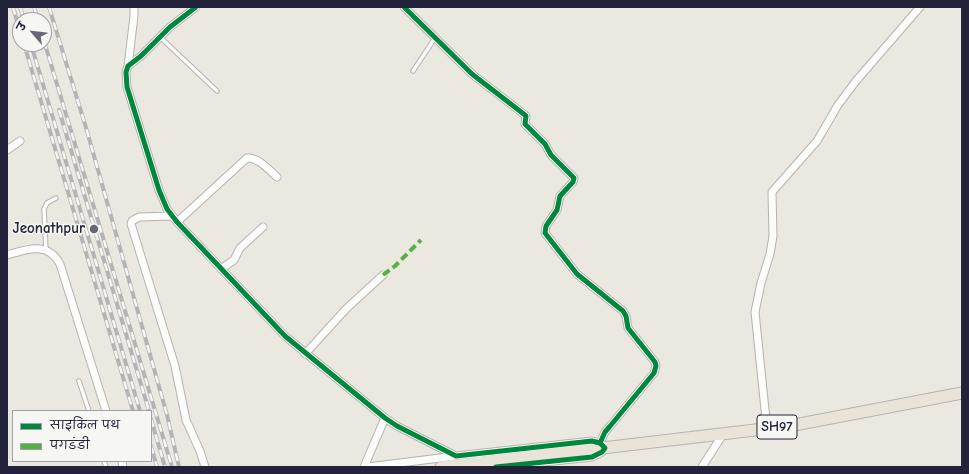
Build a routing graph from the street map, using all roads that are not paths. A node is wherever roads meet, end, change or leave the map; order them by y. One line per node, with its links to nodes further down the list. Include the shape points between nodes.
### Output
1 (134, 7): 7 (street)
2 (196, 7): 5 (street, via 170,26)
3 (404, 7): 6 (street)
4 (920, 7): 27 (street, via 856,81 838,105 817,141 772,192 773,236 755,312)
5 (160, 37): 7 (street); 9 (lane)
6 (435, 38): 8 (lane); 29 (street, via 479,80 525,114 525,124 572,177 574,181 560,196 557,210 546,226 545,233 577,274 625,313 628,328 656,366 654,373 605,432)
7 (128, 66): 14 (street, via 127,87 159,190)
8 (413, 72)
9 (217, 91)
10 (20, 141): 11 (street)
11 (7, 150)
12 (277, 177): 15 (street, via 258,160 247,158)
13 (56, 198): 17 (lane, via 47,202 44,209)
14 (172, 216): 15 (street); 31 (street, via 139,217 131,224 175,366 186,420)
15 (177, 222): 19 (street)
16 (263, 227): 19 (street, via 240,248 234,260)
17 (46, 251): 18 (street, via 36,248); 25 (street, via 60,264)
18 (7, 255)
19 (221, 269): 21 (street)
20 (382, 274): 21 (street)
21 (305, 354): 26 (street)
22 (79, 381): 24 (lane)
23 (962, 393): 27 (main road, SH97)
24 (88, 410)
25 (106, 410)
26 (385, 418): 30 (street); 32 (street)
27 (767, 429): 28 (main road, SH97)
28 (723, 434): 29 (main road, SH97); 36 (street)
29 (602, 446): 30 (street, via 592,440); 34 (main road, SH97, via 591,450); 35 (street, via 602,452 592,457)
30 (456, 456): 33 (street)
31 (205, 467)
32 (364, 467)
33 (368, 467)
34 (441, 467)
35 (496, 467)
36 (702, 467)

